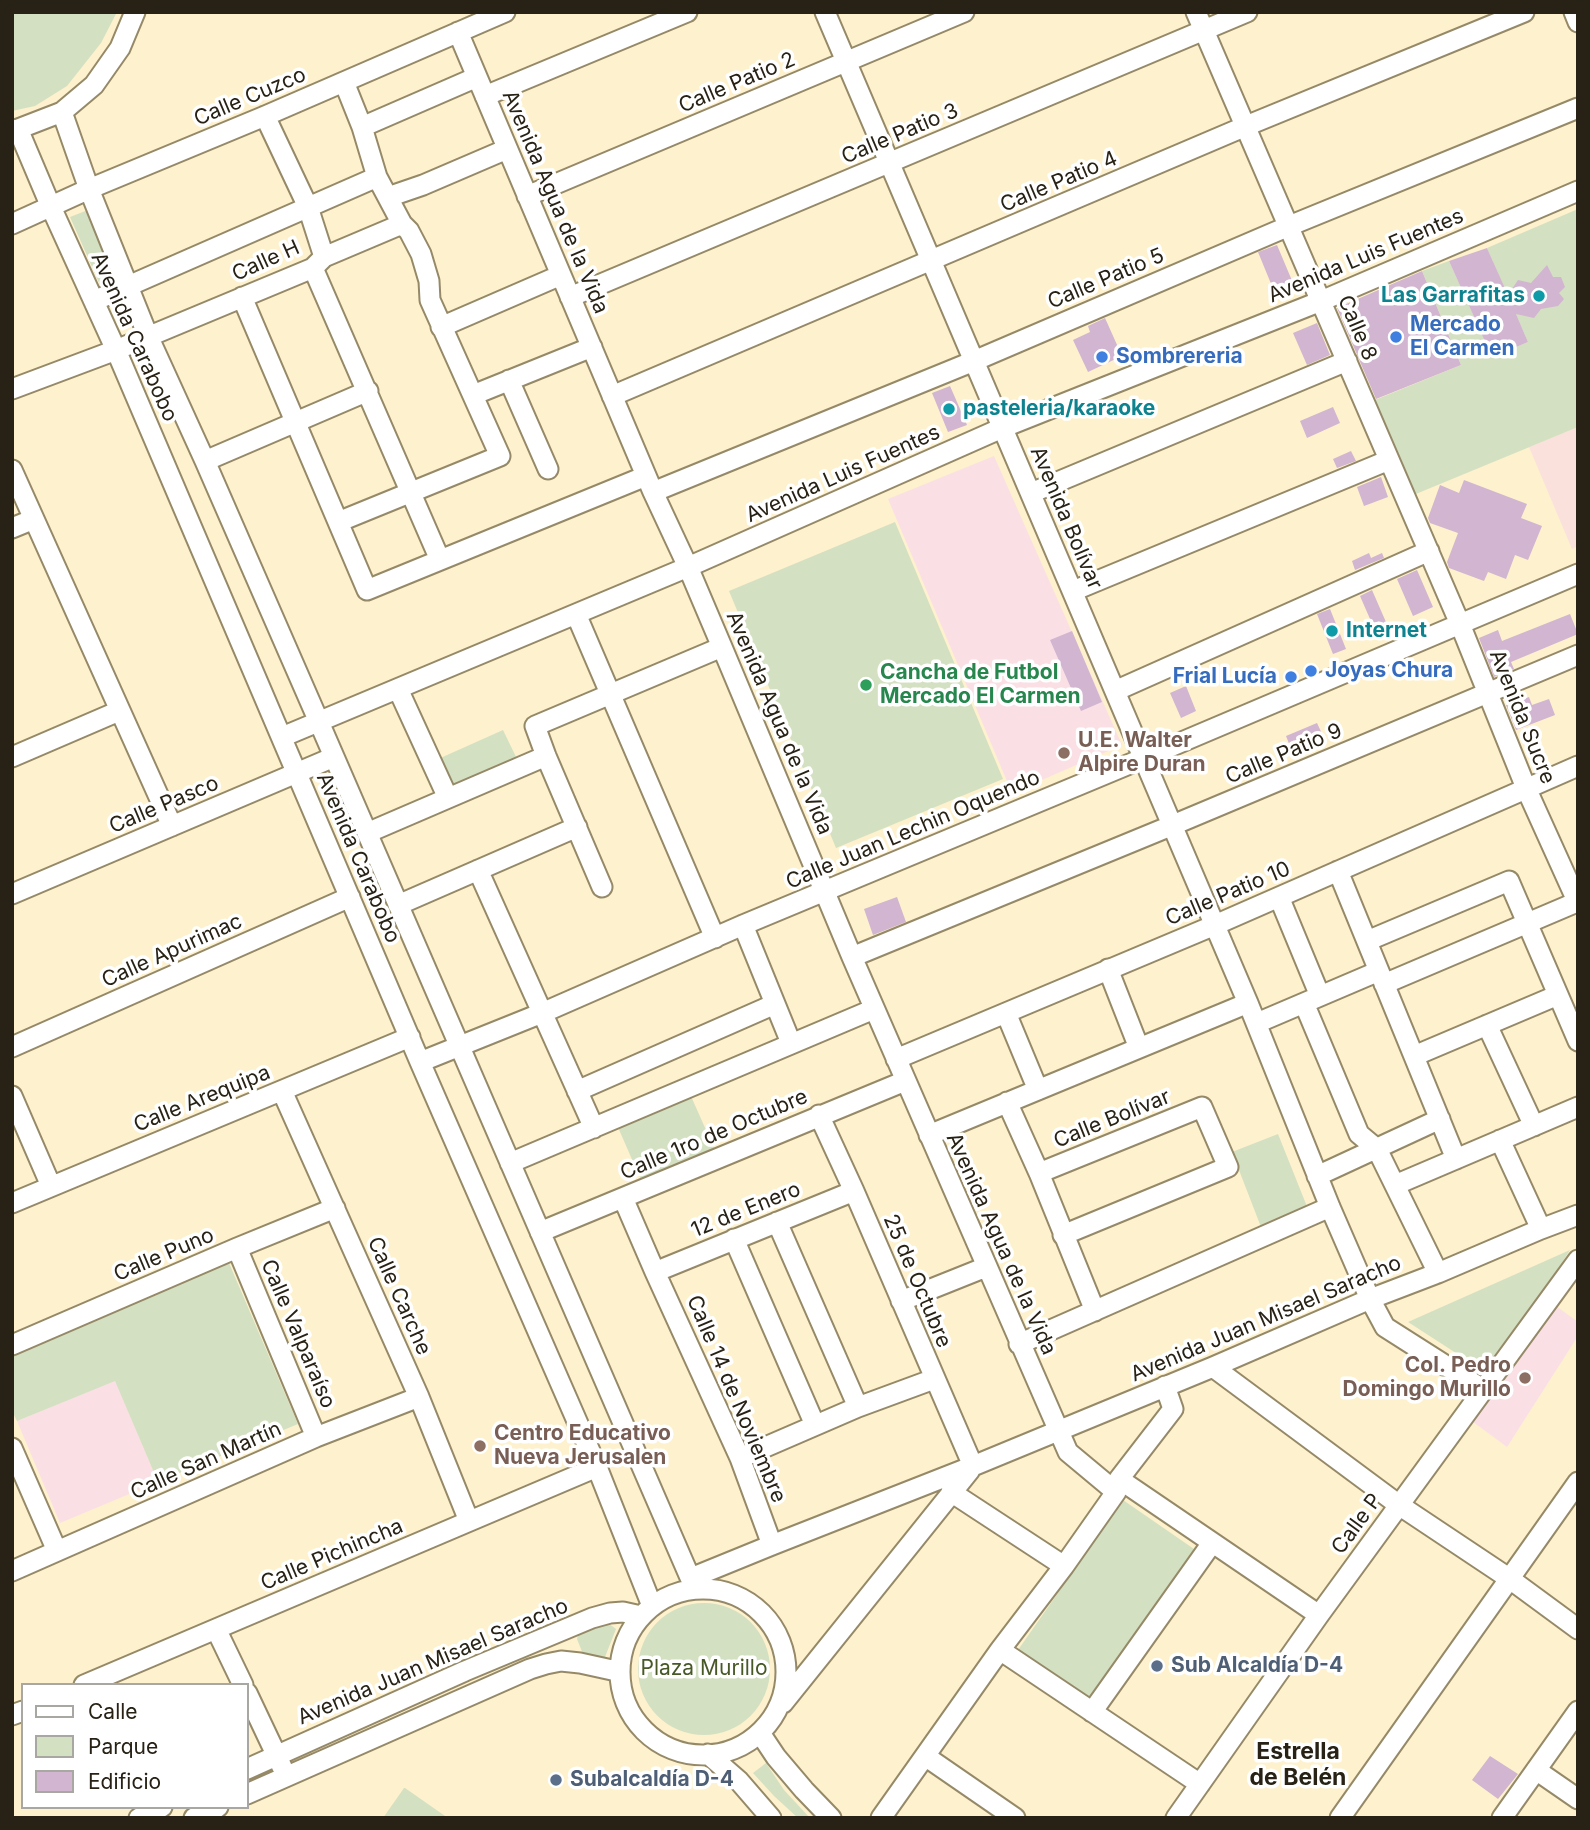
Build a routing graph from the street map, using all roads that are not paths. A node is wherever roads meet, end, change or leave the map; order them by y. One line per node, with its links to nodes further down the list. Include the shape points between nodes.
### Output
1 (135, 12): 17 (street, Avenida Carabobo, via 120,48 94,85)
2 (505, 12): 11 (street, Calle Cuzco)
3 (687, 12): 15 (street)
4 (825, 12): 12 (street, Avenida Bolívar)
5 (964, 12): 12 (street, Calle Patio 2)
6 (1247, 12): 9 (street, Calle Patio 3)
7 (1524, 12): 19 (street, Calle Patio 4)
8 (1574, 12): 10 (street)
9 (1200, 21): 19 (street, Calle 8); 23 (street, Calle Patio 3)
10 (1578, 22)
11 (458, 32): 13 (street, Avenida Agua de la Vida); 14 (street, Calle Cuzco)
12 (846, 62): 23 (street, Avenida Bolívar); 27 (street, Calle Patio 2)
13 (477, 77): 15 (street, Avenida Agua de la Vida); 20 (street)
14 (344, 82): 18 (street, Calle Cuzco); 20 (street)
15 (485, 96): 22 (street, Avenida Agua de la Vida)
16 (1578, 108): 33 (street, Calle Patio 5)
17 (62, 112): 21 (street, Avenida Carabobo); 25 (street, Avenida Carabobo)
18 (265, 117): 25 (street, Calle Cuzco); 30 (street)
19 (1246, 126): 33 (street, Calle 8); 34 (street, Calle Patio 4)
20 (362, 127): 24 (street)
21 (15, 130): 29 (street, Avenida Carabobo)
22 (507, 149): 27 (street, Avenida Agua de la Vida); 28 (street)
23 (889, 163): 34 (street, Avenida Bolívar); 39 (street, Calle Patio 3)
24 (377, 177): 28 (street); 30 (street)
25 (89, 189): 29 (street, Calle Cuzco); 37 (street, Avenida Carabobo)
26 (1578, 191): 41 (street, Avenida Luis Fuentes)
27 (527, 196): 36 (street, Avenida Agua de la Vida)
28 (388, 197): 32 (street)
29 (51, 207): 31 (street, Calle Cuzco); 40 (street, Avenida Carabobo)
30 (308, 207): 35 (street); 37 (street)
31 (12, 224)
32 (401, 224): 35 (street, Calle H); 42 (street, via 421,254)
33 (1289, 226): 41 (street, Calle 8); 46 (street, Calle Patio 5)
34 (931, 261): 46 (street, Avenida Bolívar); 52 (street, Calle Patio 4)
35 (319, 262): 38 (street, Calle H); 50 (street)
36 (561, 275): 39 (street, Avenida Agua de la Vida); 42 (street)
37 (128, 286): 40 (street); 43 (street, Avenida Carabobo)
38 (242, 298): 43 (street, Calle H); 53 (street)
39 (570, 298): 44 (street, Avenida Agua de la Vida)
40 (94, 301): 45 (street, Avenida Carabobo)
41 (1321, 301): 47 (street, Calle 8); 54 (street, Avenida Luis Fuentes)
42 (441, 327): 51 (street)
43 (148, 336): 45 (street, Calle H); 56 (street, Avenida Carabobo)
44 (592, 347): 48 (street); 52 (street, Avenida Agua de la Vida)
45 (116, 350): 49 (street, Calle H); 80 (street, Avenida Carabobo)
46 (974, 361): 54 (street, Avenida Bolívar); 59 (street, Calle Patio 5)
47 (1347, 361): 55 (street, Calle 8); 61 (street)
48 (509, 380): 51 (street); 57 (street)
49 (12, 388)
50 (368, 391): 53 (street); 60 (street)
51 (473, 395): 60 (street, via 500,456)
52 (612, 396): 59 (street, Avenida Agua de la Vida)
53 (295, 423): 56 (street); 63 (street)
54 (1002, 428): 61 (street, Avenida Bolívar); 67 (street, Avenida Luis Fuentes)
55 (1390, 460): 65 (street, Calle 8); 69 (street)
56 (205, 461): 79 (street, Avenida Carabobo)
57 (548, 469)
58 (12, 470): 62 (street)
59 (649, 484): 66 (street, Calle Patio 5); 67 (street, Avenida Agua de la Vida)
60 (412, 492): 63 (street); 66 (street)
61 (1031, 493): 69 (street, Avenida Bolívar)
62 (34, 519): 64 (street); 78 (street)
63 (338, 522): 66 (street, Calle Patio 5, via 367,590)
64 (12, 528)
65 (1429, 551): 71 (street, Calle 8); 75 (street)
66 (440, 560)
67 (688, 567): 70 (street, Avenida Luis Fuentes); 72 (street, Avenida Agua de la Vida)
68 (1578, 574): 71 (street, Calle Juan Lechin Oquendo)
69 (1073, 591): 75 (street, Avenida Bolívar)
70 (576, 614): 74 (street, Avenida Luis Fuentes); 77 (street)
71 (1460, 624): 76 (street, Avenida Sucre); 84 (street, Calle Juan Lechin Oquendo)
72 (722, 647): 77 (street); 96 (street, Avenida Agua de la Vida)
73 (1578, 655): 76 (street, Calle Patio 9)
74 (398, 688): 79 (street, Avenida Luis Fuentes); 88 (street)
75 (1115, 691): 84 (street, Avenida Bolívar)
76 (1488, 692): 87 (street, Avenida Sucre); 89 (street, Calle Patio 9)
77 (610, 694): 81 (street, via 535,726); 105 (street)
78 (119, 712): 82 (street); 90 (street)
79 (319, 722): 80 (street, Avenida Luis Fuentes); 83 (street, Avenida Carabobo)
80 (282, 737): 86 (street, Avenida Carabobo)
81 (546, 756): 88 (street); 91 (street)
82 (12, 757)
83 (334, 757): 86 (street, Calle Pasco); 92 (street, Avenida Carabobo)
84 (1144, 758): 89 (street, Avenida Bolívar); 96 (street, Calle Juan Lechin Oquendo)
85 (1578, 766): 87 (street, Calle Patio 10)
86 (296, 773): 90 (street, Calle Pasco); 99 (street, Avenida Carabobo)
87 (1526, 788): 94 (street, Calle Patio 10); 98 (street, Avenida Sucre)
88 (448, 799): 92 (street)
89 (1172, 825): 104 (street, Avenida Bolívar); 107 (street, Calle Patio 9)
90 (172, 826): 97 (street, Calle Pasco)
91 (577, 827): 93 (street); 95 (street)
92 (367, 833): 101 (street, Avenida Carabobo)
93 (478, 870): 101 (street); 115 (street)
94 (1338, 871): 100 (street, Calle Patio 10); 106 (street)
95 (603, 887)
96 (825, 892): 103 (street, Calle Juan Lechin Oquendo); 107 (street, Avenida Agua de la Vida)
97 (12, 894)
98 (1576, 895): 102 (street)
99 (350, 897): 119 (street, Avenida Carabobo); 123 (street, Calle Apurimac)
100 (1279, 897): 104 (street, Calle Patio 10); 111 (street)
101 (398, 905): 122 (street, Avenida Carabobo)
102 (1528, 923): 106 (street, via 1509,881); 109 (street); 110 (street)
103 (743, 925): 105 (street, Calle Juan Lechin Oquendo); 113 (street)
104 (1215, 925): 108 (street, Calle Patio 10); 112 (street, Avenida Bolívar)
105 (715, 938): 115 (street, Calle Juan Lechin Oquendo)
106 (1367, 941): 109 (street)
107 (852, 957): 114 (street, Avenida Agua de la Vida)
108 (1108, 969): 116 (street, Calle Patio 10); 124 (street)
109 (1382, 977): 111 (street); 125 (street)
110 (1558, 995): 118 (street); 120 (street)
111 (1312, 999): 117 (street); 141 (street, via 1359,1134)
112 (1248, 1003): 117 (street); 124 (street)
113 (775, 1004): 121 (street); 131 (street)
114 (874, 1009): 121 (street); 126 (street, Avenida Agua de la Vida)
115 (542, 1013): 122 (street, Calle Juan Lechin Oquendo); 131 (street)
116 (1006, 1013): 126 (street, Calle Patio 10); 129 (street)
117 (1256, 1023): 145 (street)
118 (1487, 1025): 125 (street); 137 (street)
119 (410, 1037): 127 (street, Avenida Carabobo); 130 (street, Calle Arequipa)
120 (1578, 1041)
121 (791, 1043): 138 (street)
122 (459, 1046): 127 (street, Calle Juan Lechin Oquendo); 143 (street, Avenida Carabobo)
123 (12, 1047)
124 (1139, 1048): 129 (street)
125 (1414, 1056): 136 (street)
126 (896, 1059): 128 (street, Avenida Agua de la Vida)
127 (420, 1062): 181 (street, Avenida Carabobo)
128 (905, 1081): 135 (street, Calle 1ro de Octubre); 139 (street, Avenida Agua de la Vida)
129 (1038, 1090): 133 (street)
130 (282, 1091): 147 (street, Calle Arequipa); 152 (street, Calle Carche)
131 (577, 1091): 138 (street)
132 (12, 1096): 147 (street)
133 (1007, 1102): 139 (street); 144 (street)
134 (1578, 1107): 137 (street)
135 (819, 1115): 148 (street, 25 de Octubre); 149 (street, Calle 1ro de Octubre)
136 (1440, 1119): 141 (street); 142 (street)
137 (1534, 1126): 140 (street)
138 (594, 1128): 143 (street)
139 (929, 1135): 161 (street, Avenida Agua de la Vida)
140 (1500, 1140): 142 (street); 155 (street)
141 (1377, 1149): 145 (street); 146 (street)
142 (1456, 1159): 146 (street)
143 (510, 1163): 156 (street, Avenida Carabobo)
144 (1039, 1173): 157 (street); 157 (street, Calle Bolívar, via 1202,1107 1228,1167)
145 (1318, 1176): 151 (street)
146 (1395, 1185): 163 (street)
147 (51, 1186): 150 (street, Calle Arequipa)
148 (854, 1191): 154 (street, 12 de Enero); 165 (street, 25 de Octubre)
149 (623, 1198): 156 (street, Calle 1ro de Octubre); 162 (street, Calle 14 de Noviembre)
150 (12, 1203)
151 (1330, 1206): 164 (street); 166 (street)
152 (335, 1208): 159 (street, Calle Puno); 173 (street, Calle Carche)
153 (1578, 1215): 155 (street, Avenida Juan Misael Saracho)
154 (777, 1222): 158 (street, 12 de Enero); 174 (street)
155 (1541, 1229): 163 (street, Avenida Juan Misael Saracho)
156 (540, 1232): 193 (street, Avenida Carabobo)
157 (1063, 1235): 166 (street)
158 (734, 1239): 162 (street, 12 de Enero); 175 (street)
159 (237, 1248): 168 (street, Calle Puno); 177 (street, Calle Valparaíso)
160 (1578, 1260): 172 (street, Calle P)
161 (986, 1267): 165 (street); 167 (street, Avenida Agua de la Vida)
162 (655, 1272): 179 (street, Calle 14 de Noviembre)
163 (1438, 1273): 164 (street, Avenida Juan Misael Saracho)
164 (1370, 1299): 169 (street, Avenida Juan Misael Saracho); 172 (street, via 1385,1326)
165 (901, 1301): 170 (street, 25 de Octubre)
166 (1095, 1311): 167 (street)
167 (1019, 1344): 176 (street, Avenida Agua de la Vida)
168 (12, 1345)
169 (1213, 1367): 171 (street, Avenida Juan Misael Saracho); 185 (street)
170 (934, 1379): 174 (street); 180 (street, 25 de Octubre)
171 (1165, 1386): 176 (street, Avenida Juan Misael Saracho); 183 (street, via 1173,1409)
172 (1484, 1390): 185 (street, Calle P)
173 (419, 1397): 177 (street, Calle San Martín); 186 (street, Calle Carche)
174 (858, 1407): 175 (street)
175 (815, 1425): 179 (street)
176 (1059, 1430): 180 (street, Avenida Juan Misael Saracho); 183 (street, Avenida Agua de la Vida, via 1068,1452)
177 (316, 1437): 189 (street, Calle San Martín)
178 (12, 1448): 189 (street)
179 (740, 1458): 188 (street, Calle 14 de Noviembre)
180 (973, 1466): 184 (street, Avenida Juan Misael Saracho); 188 (street, Avenida Juan Misael Saracho)
181 (597, 1467): 186 (street, Calle Pichincha); 194 (street, Avenida Carabobo)
182 (1578, 1482): 192 (street)
183 (1117, 1486): 187 (street, Avenida Agua de la Vida); 190 (street)
184 (951, 1492): 190 (street); 203 (street, Avenida Juan Misael Saracho)
185 (1399, 1505): 192 (street); 195 (street, Calle P)
186 (469, 1521): 196 (street, Calle Pichincha)
187 (1212, 1543): 195 (street, Avenida Agua de la Vida); 205 (street)
188 (772, 1545): 193 (street, Avenida Juan Misael Saracho)
189 (57, 1551): 191 (street, Calle San Martín)
190 (1064, 1566): 198 (street)
191 (12, 1571)
192 (1510, 1579): 197 (street); 225 (street)
193 (693, 1584): 194 (street); 203 (street, via 739,1597 773,1626 786,1668)
194 (647, 1611): 199 (street, via 625,1641); 208 (street, Avenida Juan Misael Saracho, via 592,1618)
195 (1319, 1615): 213 (street, Calle P)
196 (216, 1629): 200 (street, Calle Pichincha); 201 (street)
197 (1578, 1629)
198 (1000, 1650): 205 (street); 209 (street)
199 (620, 1670): 207 (street, via 627,1705 649,1734 672,1749); 212 (street, via 561,1661 530,1669)
200 (89, 1683)
201 (242, 1683)
202 (248, 1695): 208 (street)
203 (777, 1711): 206 (street)
204 (1578, 1711): 211 (street)
205 (1092, 1712): 213 (street)
206 (760, 1732): 207 (street, via 736,1748); 221 (street, via 776,1757)
207 (708, 1754): 220 (street)
208 (276, 1755): 210 (street, Avenida Juan Misael Saracho); 212 (street)
209 (925, 1756): 222 (street); 223 (street)
210 (248, 1769)
211 (1536, 1770): 215 (street); 226 (street)
212 (286, 1777): 214 (street)
213 (1200, 1784): 224 (street, Calle P)
214 (248, 1794)
215 (1578, 1799)
216 (158, 1809): 218 (street)
217 (214, 1809): 219 (street)
218 (139, 1818)
219 (194, 1818)
220 (771, 1818)
221 (831, 1818)
222 (881, 1818)
223 (1015, 1818)
224 (1176, 1818)
225 (1340, 1818)
226 (1502, 1818)

